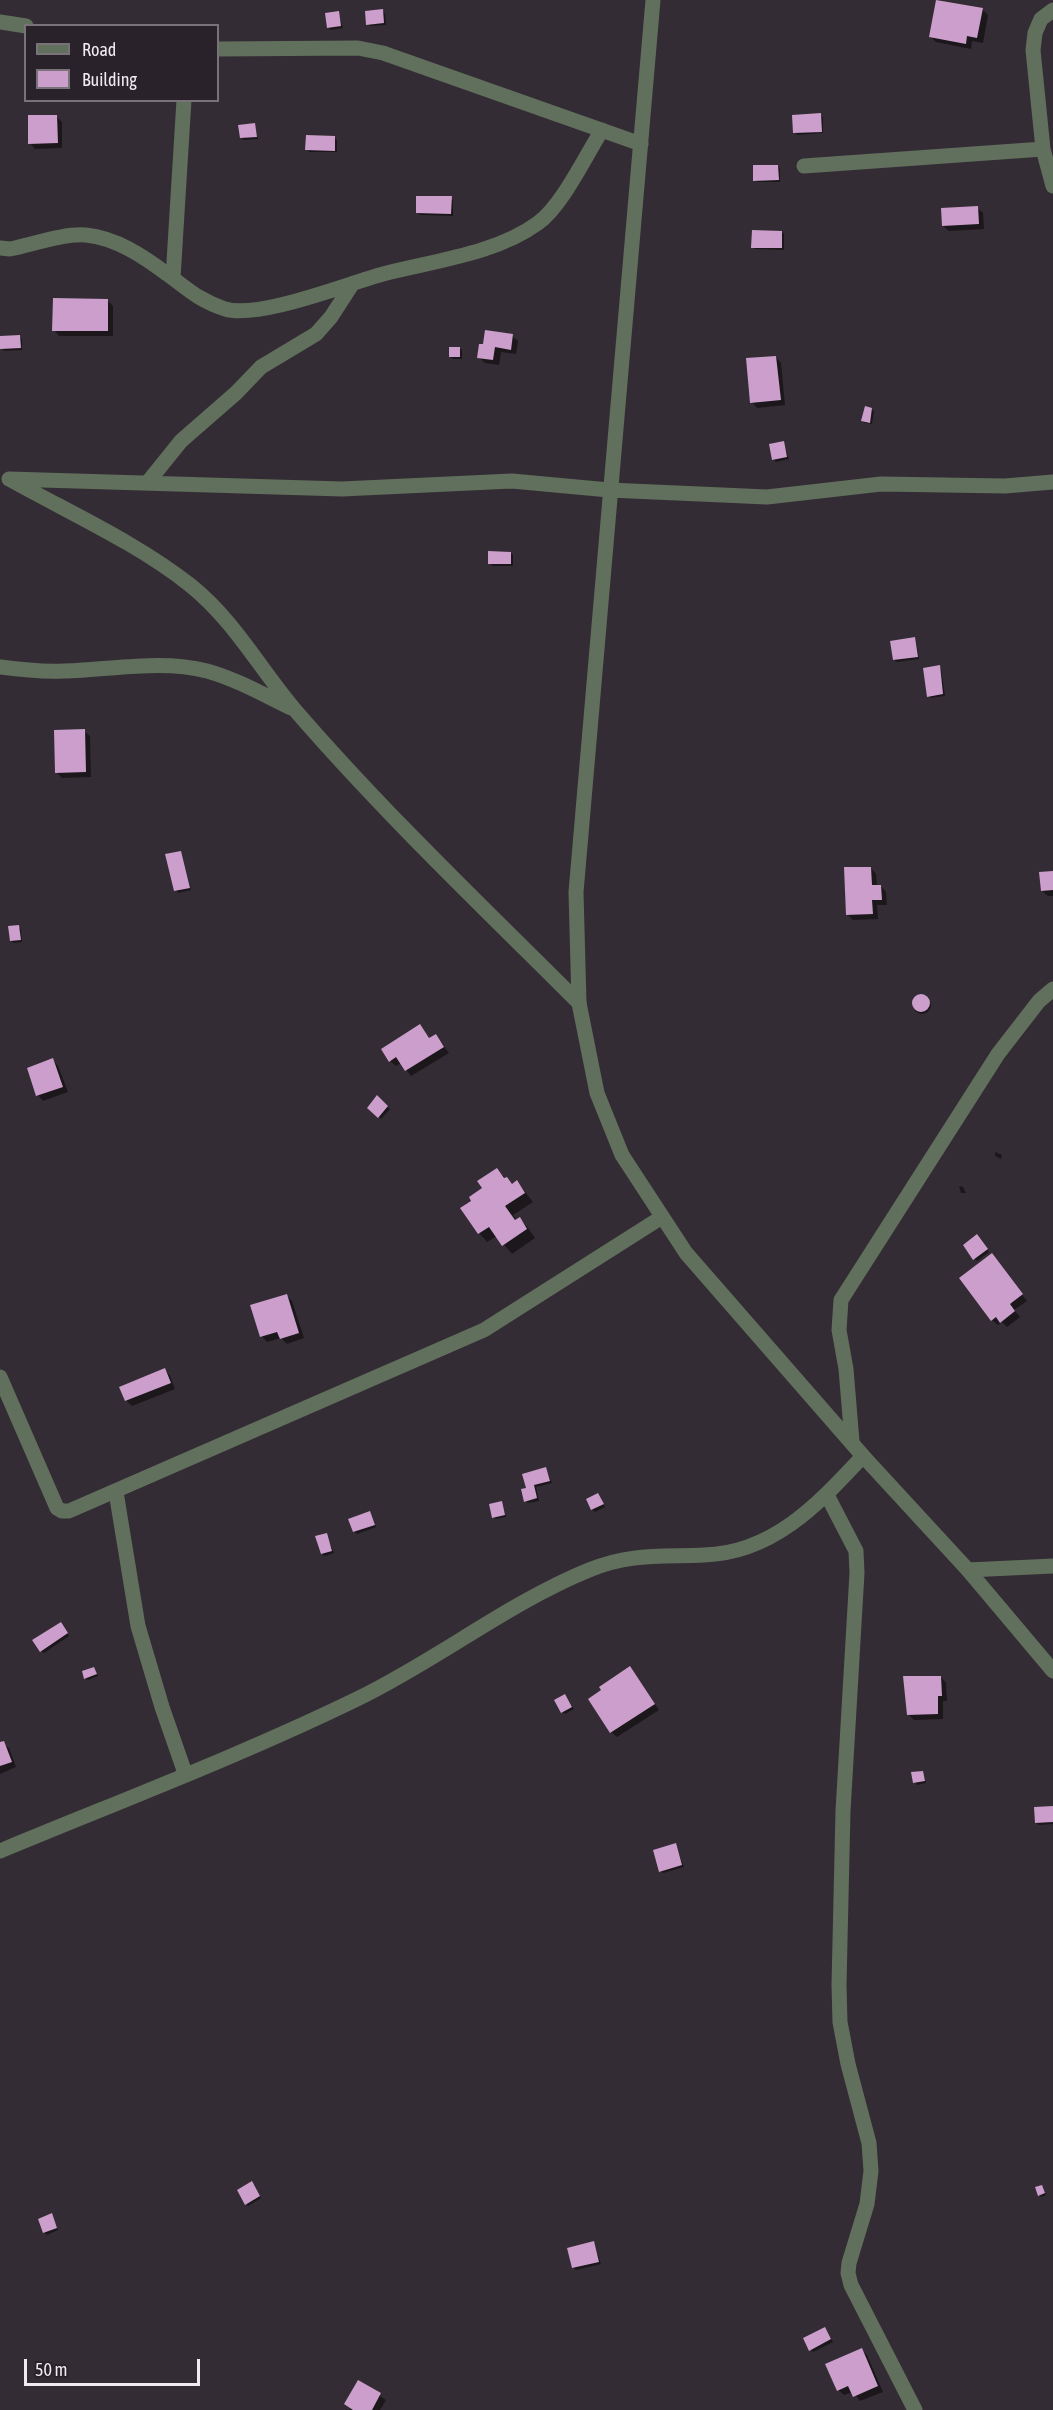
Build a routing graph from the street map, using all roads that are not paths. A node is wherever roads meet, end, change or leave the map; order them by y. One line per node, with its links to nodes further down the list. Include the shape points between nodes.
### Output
1 (653, 0): 8 (street)
2 (1053, 10): 9 (street, via 1041,20 1033,50)
3 (0, 22): 4 (street)
4 (24, 26)
5 (219, 49): 7 (street, via 358,48 383,53)
6 (184, 102): 13 (street)
7 (602, 130): 8 (street); 14 (street, via 551,211 525,231 460,256)
8 (640, 144): 18 (street)
9 (1043, 149): 10 (street); 11 (street)
10 (804, 166)
11 (1053, 186)
12 (0, 248): 13 (street, via 84,235 115,242)
13 (173, 278): 14 (street, via 192,295 227,309 260,309)
14 (353, 283): 16 (street, via 316,334 261,367 181,441)
15 (4, 477): 16 (street); 20 (street, via 141,552 191,586 234,629)
16 (148, 482): 18 (street, via 342,489 512,481)
17 (1053, 482): 18 (street, via 1005,486 881,484 767,497)
18 (609, 490): 22 (street, via 576,892)
19 (0, 667): 20 (street, via 63,671 182,666 230,679)
20 (294, 709): 22 (street, via 401,824)
21 (1053, 989): 25 (street, via 998,1054 841,1300 839,1330)
22 (579, 1003): 23 (street, via 597,1093 622,1155)
23 (662, 1217): 25 (street, via 686,1253); 27 (street, via 484,1330)
24 (0, 1377): 27 (street, via 57,1508 69,1511)
25 (852, 1441): 26 (street)
26 (863, 1456): 28 (street); 30 (street)
27 (116, 1492): 32 (street, via 138,1626)
28 (827, 1495): 32 (street, via 804,1516 764,1541 706,1555 649,1555 590,1569 541,1592 358,1699); 34 (street, via 856,1551 857,1573 843,1811 838,1985 840,2022 869,2143 871,2171 867,2204 848,2273)
29 (1053, 1566): 30 (street)
30 (968, 1570): 31 (street)
31 (1053, 1671)
32 (185, 1773): 33 (street)
33 (0, 1851)
34 (915, 2410)

